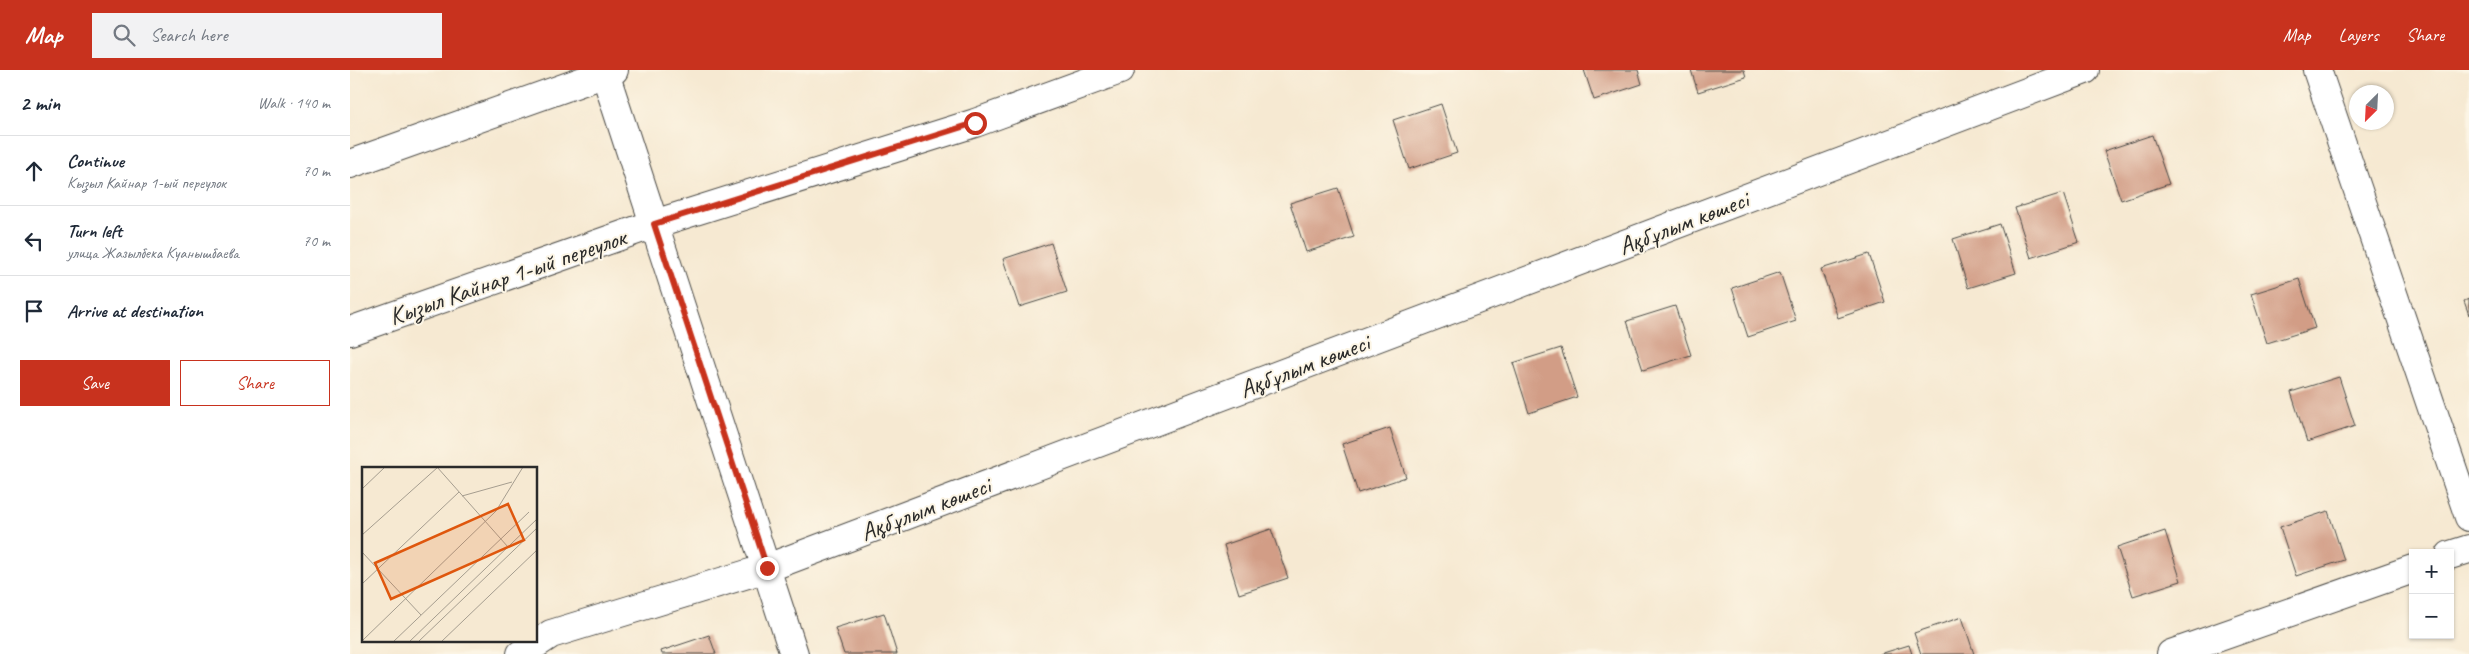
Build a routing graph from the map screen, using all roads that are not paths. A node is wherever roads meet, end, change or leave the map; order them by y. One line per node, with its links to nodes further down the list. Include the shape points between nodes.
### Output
1 (1120, 70): 6 (street, Кызыл Кайнар 1-ый переулок, via 975,123)
2 (2085, 70): 11 (street, Ақбұлым көшесі)
3 (2317, 70): 8 (street)
4 (609, 72): 5 (street); 6 (street)
5 (350, 164)
6 (654, 224): 7 (street, Кызыл Кайнар 1-ый переулок); 11 (street)
7 (350, 331)
8 (2469, 517)
9 (2469, 549): 10 (street)
10 (2454, 554)
11 (767, 568): 13 (street, Ақбұлым көшесі, via 551,634); 14 (street)
12 (2409, 569): 15 (street)
13 (521, 654)
14 (794, 654)
15 (2170, 654)

